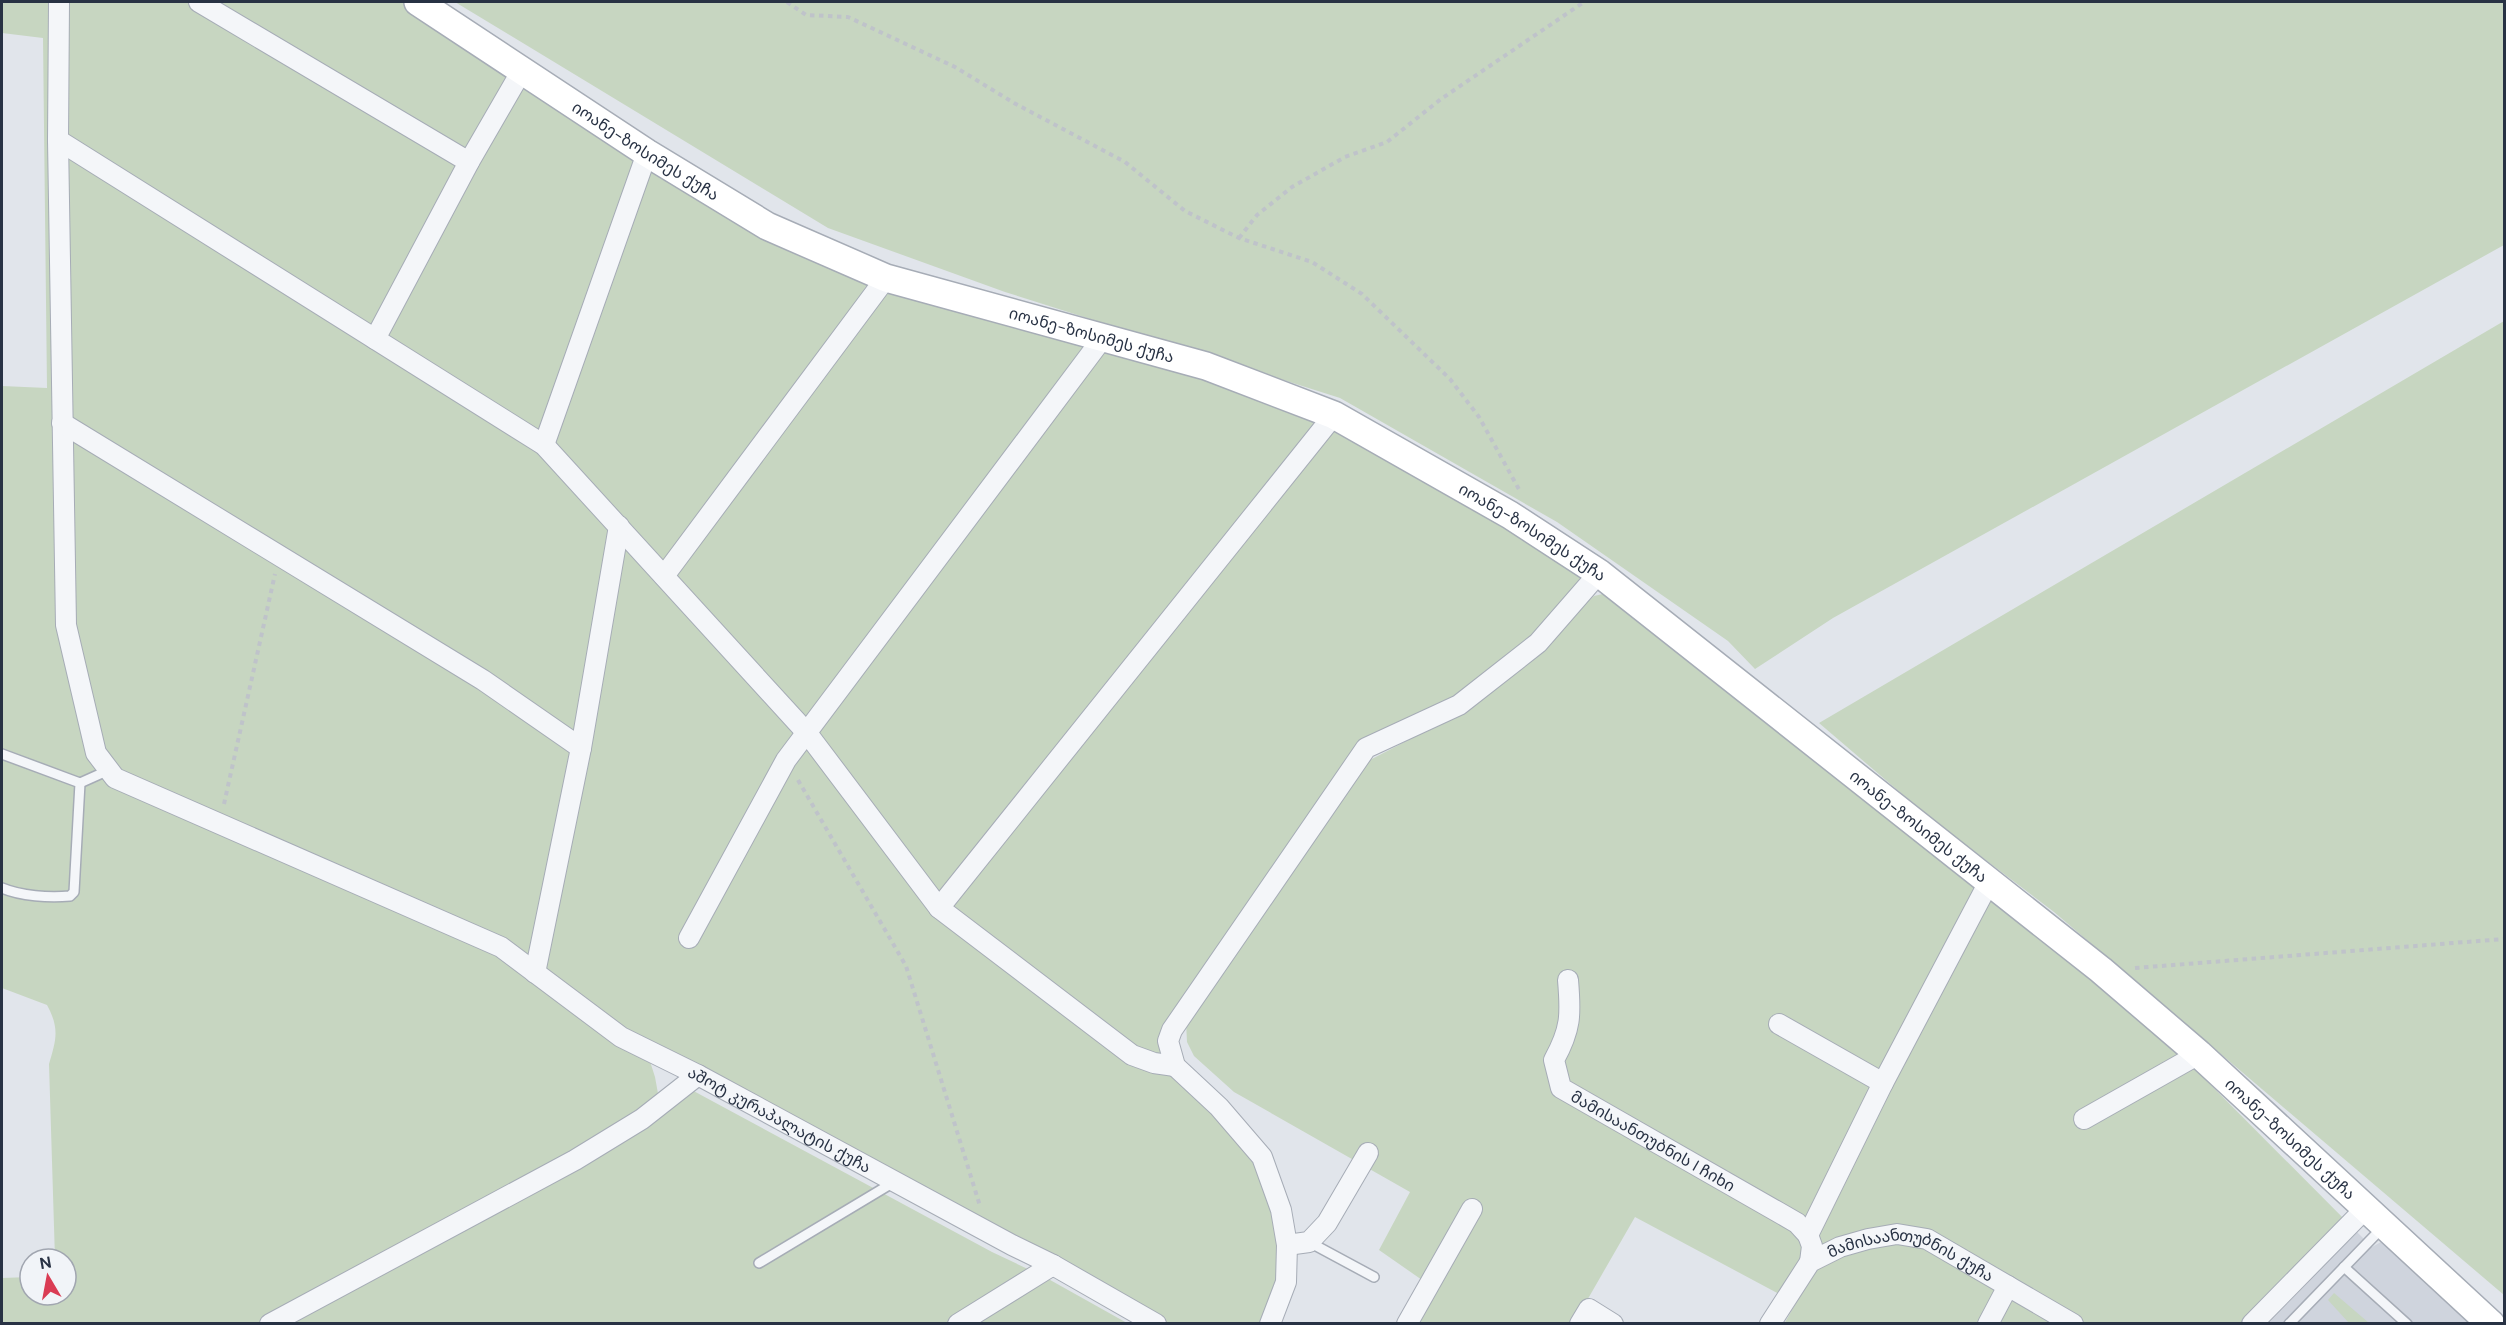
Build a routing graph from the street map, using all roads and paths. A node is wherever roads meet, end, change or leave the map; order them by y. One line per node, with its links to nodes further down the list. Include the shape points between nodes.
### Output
1 (59, 2): 7 (street)
2 (199, 2): 9 (street)
3 (418, 2): 6 (street, იოანე-ზოსიმეს ქუჩა)
4 (787, 2): 10 (path, via 806,15 848,17 955,67 1125,162 1185,210)
5 (1584, 2): 10 (path, via 1441,99 1387,142 1345,157 1293,187 1257,215)
6 (521, 72): 8 (street, იოანე-ზოსიმეს ქუჩა); 9 (street)
7 (58, 140): 12 (street); 15 (street)
8 (647, 153): 11 (street, იოანე-ზოსიმეს ქუჩა, via 767,226); 16 (street)
9 (469, 162): 12 (street)
10 (1239, 238): 17 (path, via 1312,262 1362,294 1450,379 1479,417)
11 (886, 278): 13 (street, იოანე-ზოსიმეს ქუჩა); 21 (street)
12 (375, 339): 16 (street)
13 (1102, 339): 14 (street, იოანე-ზოსიმეს ქუჩა, via 1206,366); 22 (street)
14 (1334, 415): 20 (street, იოანე-ზოსიმეს ქუჩა, via 1510,515); 31 (street)
15 (62, 423): 19 (street); 26 (street, via 66,625 96,753)
16 (544, 445): 18 (street)
17 (1525, 501)
18 (619, 526): 21 (street); 23 (street)
19 (279, 556): 23 (street, via 483,680); 28 (path)
20 (1599, 573): 29 (street, იოანე-ზოსიმეს ქუჩა); 39 (street, via 1538,643 1459,705 1366,748 1172,1030 1168,1041)
21 (664, 576): 22 (street)
22 (807, 733): 25 (street); 31 (street)
23 (581, 748): 35 (street)
24 (2, 754): 27 (lane)
25 (786, 760): 32 (street); 47 (path, via 906,966)
26 (109, 770): 27 (lane); 28 (street, აშოტ კურაპალატის ქუჩა, via 115,778)
27 (80, 783): 30 (lane, via 74,891 70,896 59,897)
28 (219, 824): 35 (street, აშოტ კურაპალატის ქუჩა, via 501,947)
29 (1989, 882): 34 (street, იოანე-ზოსიმეს ქუჩა); 41 (street)
30 (2, 888)
31 (939, 908): 39 (street, via 1132,1055)
32 (689, 938)
33 (2505, 939): 34 (path)
34 (2101, 970): 38 (street, იოანე-ზოსიმეს ქუჩა)
35 (535, 973): 40 (street, აშოტ კურაპალატის ქუჩა, via 621,1037)
36 (1568, 980): 48 (street, მამისაანთუბნის I ჩიხი, via 1571,1011 1567,1037 1554,1060 1561,1088 1797,1223)
37 (1779, 1024): 41 (street)
38 (2199, 1054): 42 (street); 46 (street, იოანე-ზოსიმეს ქუჩა)
39 (1175, 1066): 50 (street, via 1219,1107 1262,1157 1281,1210)
40 (698, 1075): 44 (street, აშოტ კურაპალატის ქუჩა); 57 (street, via 642,1119 575,1160)
41 (1883, 1083): 48 (street)
42 (2084, 1119)
43 (1368, 1153): 49 (street, via 1328,1223)
44 (894, 1182): 47 (street, აშოტ კურაპალატის ქუჩა); 52 (lane)
45 (1472, 1209): 61 (street)
46 (2374, 1218): 54 (lane); 67 (street); 70 (street, იოანე-ზოსიმეს ქუჩა)
47 (988, 1232): 53 (street, აშოტ კურაპალატის ქუჩა)
48 (1808, 1235): 51 (street, via 1812,1246)
49 (1309, 1242): 50 (street); 55 (lane)
50 (1287, 1245): 60 (street, via 1286,1282)
51 (1810, 1262): 56 (street, მამისაანთუბნის ქუჩა, via 1840,1247 1898,1234 1927,1239); 64 (street, მამისაანთუბნის ქუჩა)
52 (759, 1263)
53 (1053, 1265): 58 (street); 59 (street, აშოტ კურაპალატის ქუჩა)
54 (2344, 1267): 68 (lane); 69 (lane)
55 (1374, 1276)
56 (2008, 1286): 65 (street); 66 (street, მამისაანთუბნის ქუჩა)
57 (270, 1323)
58 (958, 1323)
59 (1156, 1323)
60 (1270, 1323)
61 (1407, 1323)
62 (1580, 1323): 63 (street, via 1589,1309)
63 (1613, 1323)
64 (1770, 1323)
65 (1988, 1323)
66 (2073, 1323)
67 (2252, 1323)
68 (2289, 1323)
69 (2407, 1323)
70 (2491, 1323)

